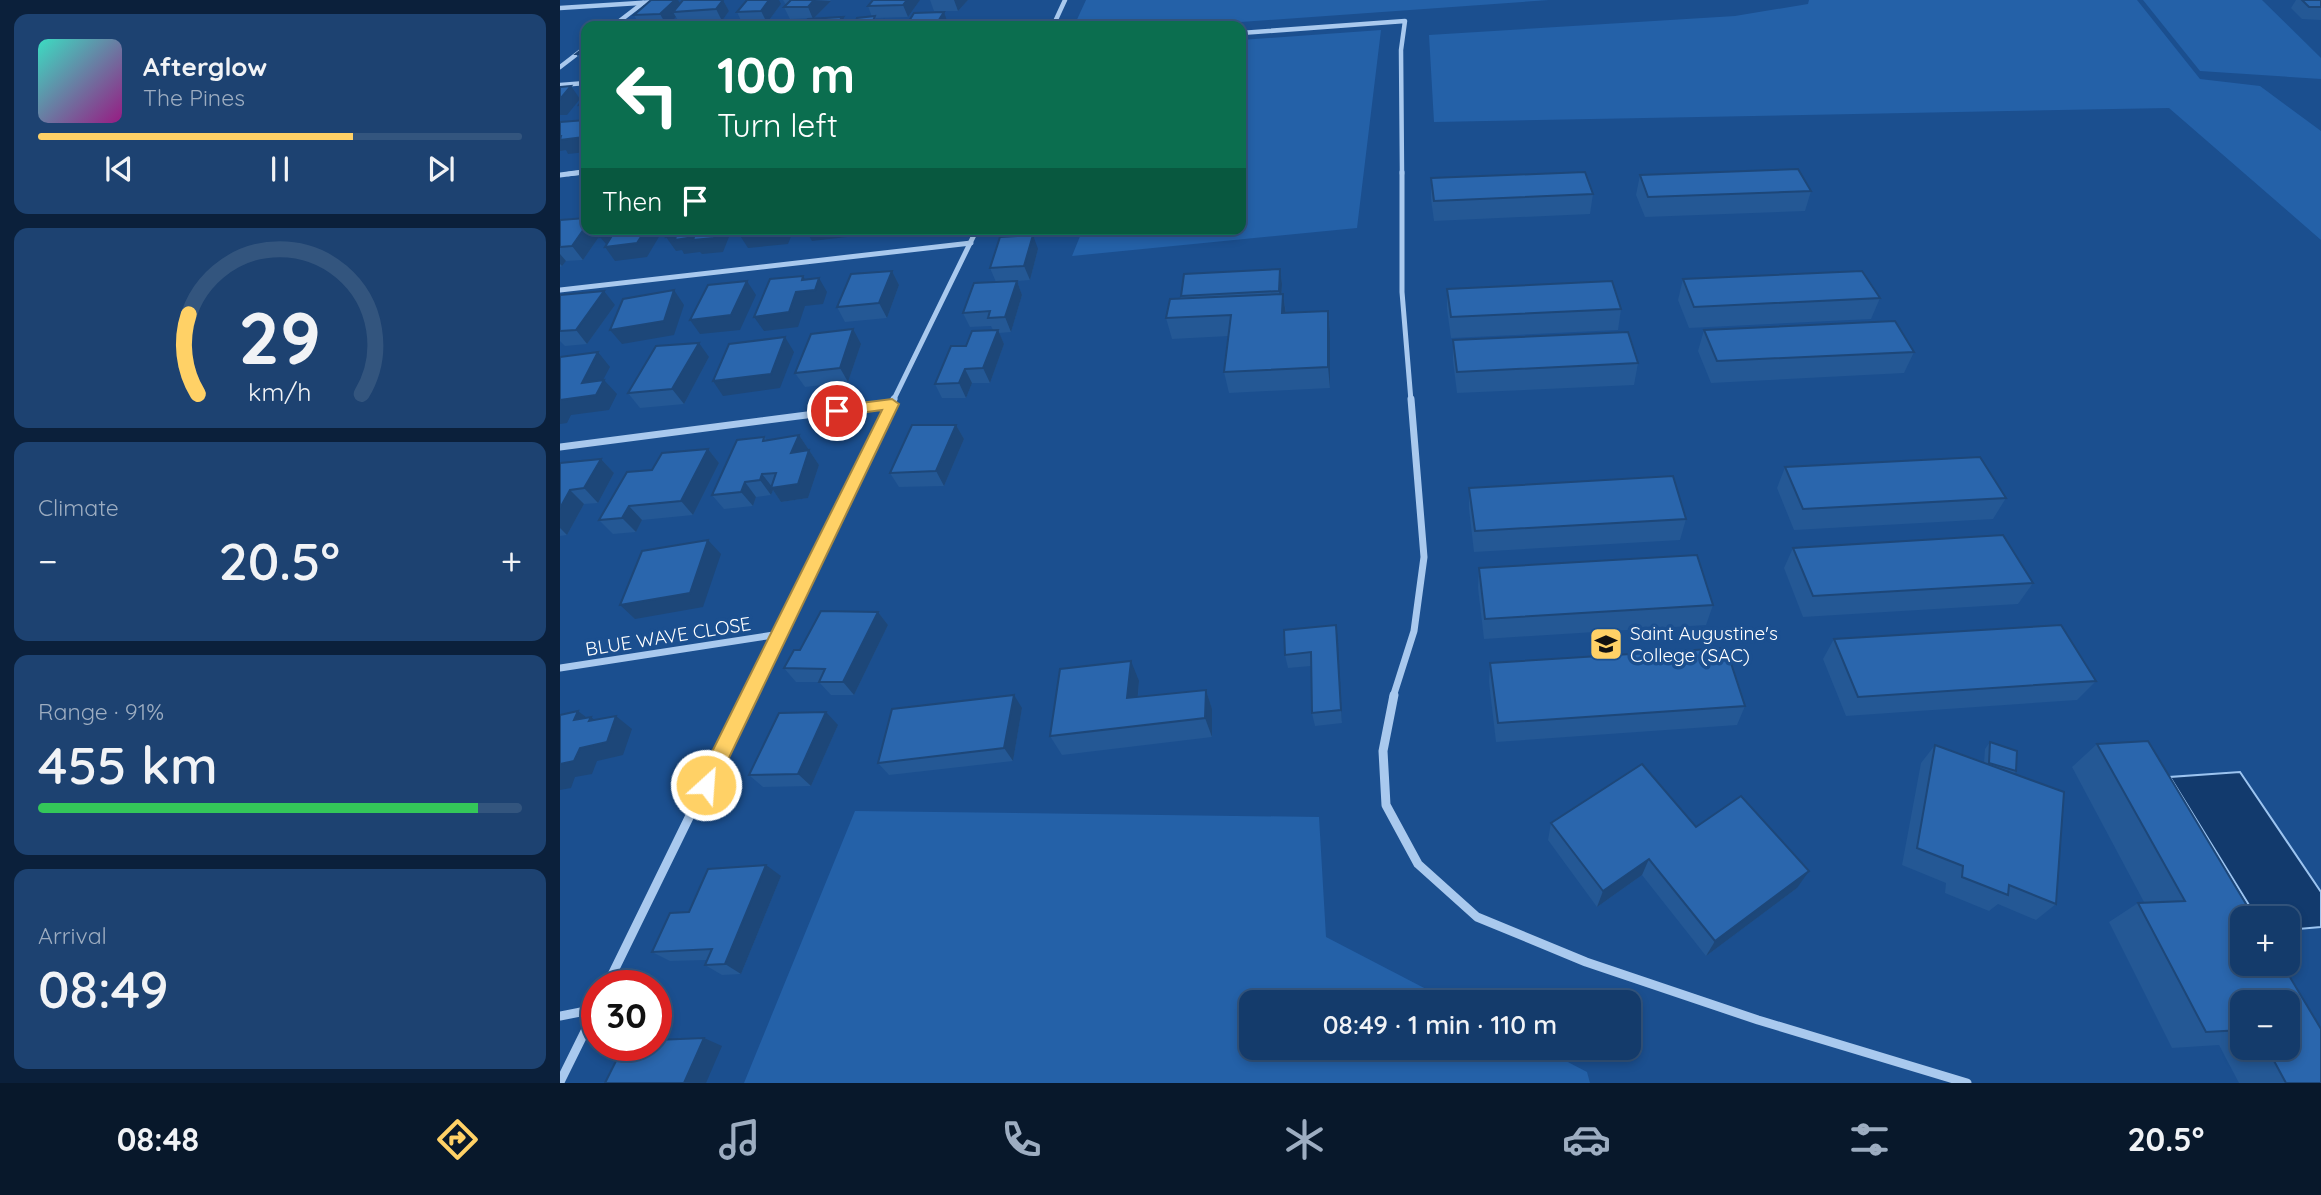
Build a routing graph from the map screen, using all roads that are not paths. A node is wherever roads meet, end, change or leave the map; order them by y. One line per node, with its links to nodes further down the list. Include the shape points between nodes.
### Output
1 (1065, 0): 6 (street)
2 (643, 2): 3 (street); 4 (street); 5 (street)
3 (657, 2)
4 (560, 8)
5 (619, 21)
6 (1055, 21)
7 (1246, 33): 26 (street, via 1405,21 1401,50 1401,270 1424,557 1413,631 1383,751 1386,805 1418,864 1477,917 1586,962)
8 (581, 51): 9 (street)
9 (560, 67)
10 (581, 83): 11 (street)
11 (560, 85)
12 (581, 172): 13 (street)
13 (560, 174)
14 (974, 235): 15 (street)
15 (971, 243): 16 (street); 17 (street)
16 (560, 290)
17 (892, 404): 18 (street); 19 (street)
18 (560, 447)
19 (780, 634): 20 (street, BLUE WAVE CLOSE); 21 (street)
20 (560, 668)
21 (614, 970)
22 (581, 1011): 23 (street)
23 (560, 1016)
24 (581, 1039): 25 (street)
25 (560, 1082)
26 (1967, 1083)

